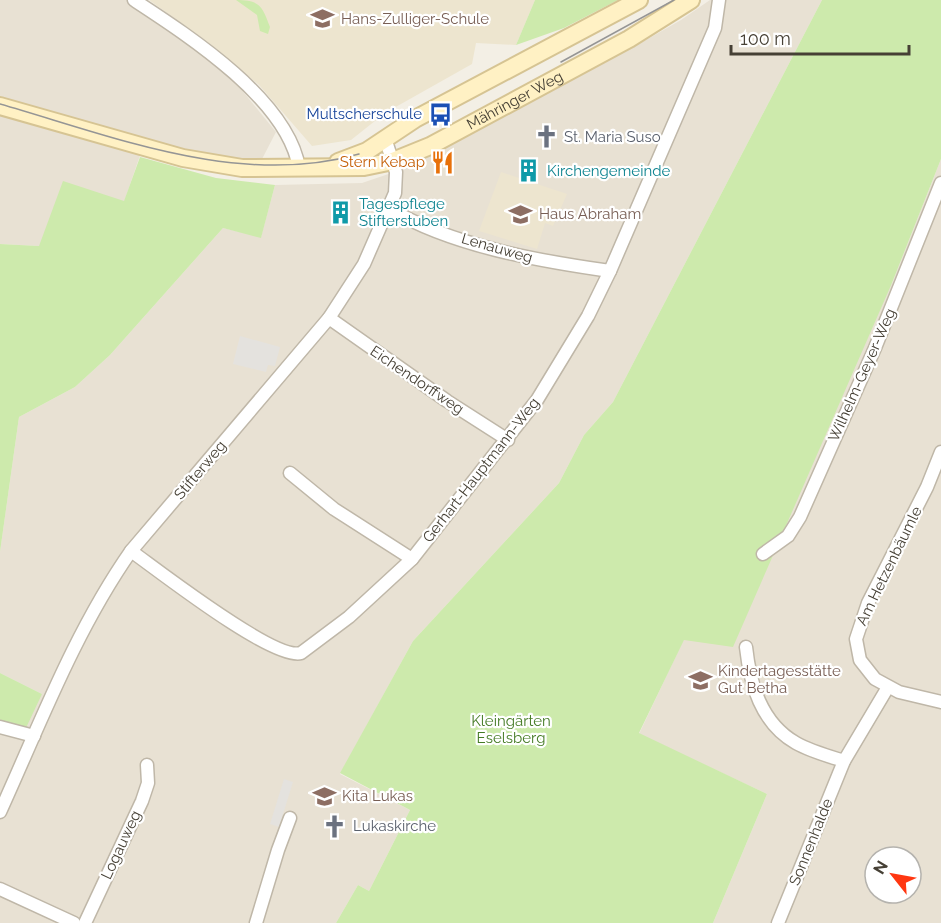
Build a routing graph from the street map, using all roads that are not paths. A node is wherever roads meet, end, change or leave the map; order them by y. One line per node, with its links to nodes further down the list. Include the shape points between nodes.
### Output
1 (134, 0): 9 (street, via 239,77 286,131 294,144)
2 (639, 0): 6 (street, Mähringer Weg)
3 (691, 0): 7 (street, Mähringer Weg, via 621,44 430,146)
4 (719, 0): 12 (street, Gerhart-Hauptmann-Weg, via 715,28)
5 (0, 106): 9 (street, Mähringer Weg, via 202,162 255,169)
6 (385, 138): 7 (street, Stifterweg); 8 (street, Mähringer Weg, via 367,151)
7 (393, 161): 8 (street, Mähringer Weg, via 364,167); 11 (street, Stifterweg, via 396,178)
8 (328, 165): 9 (street, Mähringer Weg)
9 (299, 168)
10 (941, 183): 18 (street, Wilhelm-Geyer-Weg, via 875,348 800,517 788,536)
11 (390, 209): 12 (street, Lenauweg, via 426,229 541,261); 13 (street, Stifterweg, via 364,264)
12 (610, 272): 14 (street, Gerhart-Hauptmann-Weg, via 564,357)
13 (329, 318): 14 (street, Eichendorffweg); 17 (street, Stifterweg)
14 (508, 440): 19 (street, Gerhart-Hauptmann-Weg)
15 (941, 452): 21 (street, Am Hetzenbäumle, via 858,628 860,660 869,674)
16 (290, 473): 19 (street, via 334,509)
17 (131, 551): 19 (street, Gerhart-Hauptmann-Weg, via 270,646 295,654 349,617); 24 (street, Stifterweg, via 86,624)
18 (763, 554)
19 (411, 559)
20 (746, 647): 25 (street, via 754,688 767,716 798,744)
21 (888, 687): 22 (street, Am Hetzenbäumle); 25 (street, Sonnenhalde)
22 (941, 702)
23 (0, 727): 24 (street)
24 (34, 735): 27 (street, Stifterweg)
25 (844, 761): 33 (street, Sonnenhalde)
26 (147, 765): 31 (street, Logauweg, via 148,783 142,801)
27 (0, 812)
28 (291, 818): 32 (street)
29 (0, 889): 30 (street)
30 (74, 923)
31 (85, 923)
32 (256, 923)
33 (778, 923)

